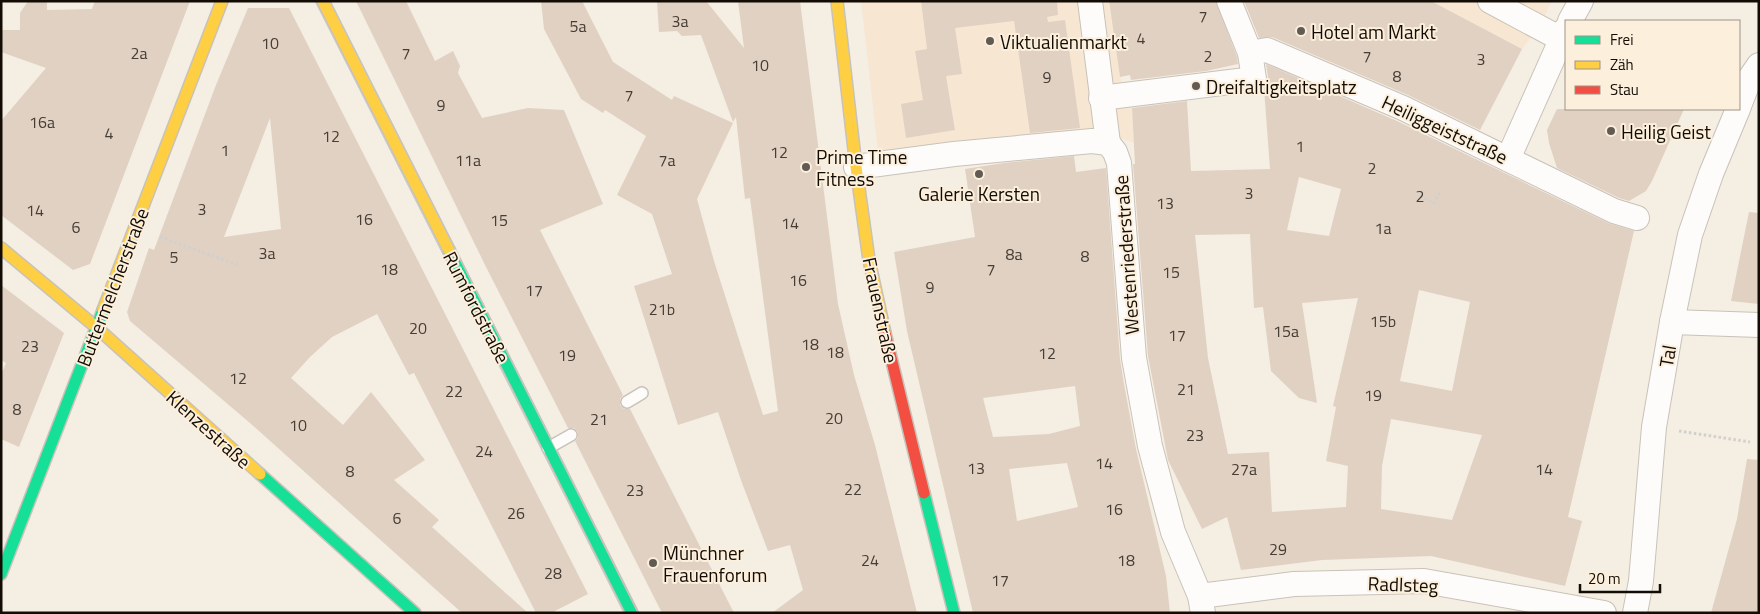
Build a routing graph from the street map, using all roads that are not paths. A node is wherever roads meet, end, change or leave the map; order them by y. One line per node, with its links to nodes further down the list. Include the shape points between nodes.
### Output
1 (222, 1): 23 (street, Buttermelcherstraße)
2 (323, 1): 27 (street, Rumfordstraße)
3 (837, 1): 18 (street, Frauenstraße)
4 (1090, 1): 13 (street)
5 (1229, 1): 11 (street)
6 (1490, 1): 9 (street)
7 (1581, 1): 8 (street)
8 (1571, 20)
9 (1565, 30)
10 (1565, 32): 17 (street)
11 (1250, 53): 13 (street, via 1254,79); 17 (street, Heiliggeiststraße, via 1266,50 1403,108)
12 (1759, 65): 14 (street, Tal)
13 (1102, 98): 16 (street)
14 (1740, 102)
15 (1737, 110): 21 (street, Tal, via 1690,235)
16 (1108, 143): 18 (street, via 1092,140); 29 (street, Westenriederstraße, via 1119,163 1134,358 1150,446 1173,532)
17 (1508, 159): 19 (street, Heiliggeiststraße, via 1614,211)
18 (856, 167): 32 (street, Frauenstraße, via 869,260 885,334)
19 (1637, 218)
20 (1, 248): 23 (street, Klenzestraße)
21 (1672, 322): 22 (street); 34 (street, Tal, via 1654,427)
22 (1759, 325)
23 (96, 327): 28 (street, Buttermelcherstraße); 30 (street, Klenzestraße)
24 (642, 393): 25 (lane)
25 (627, 402)
26 (572, 435): 27 (lane)
27 (548, 448): 31 (street, Rumfordstraße)
28 (1, 574)
29 (1202, 604): 33 (street, Radlsteg, via 1294,584 1424,581)
30 (415, 613)
31 (632, 613)
32 (954, 613)
33 (1604, 613)
34 (1635, 613)

